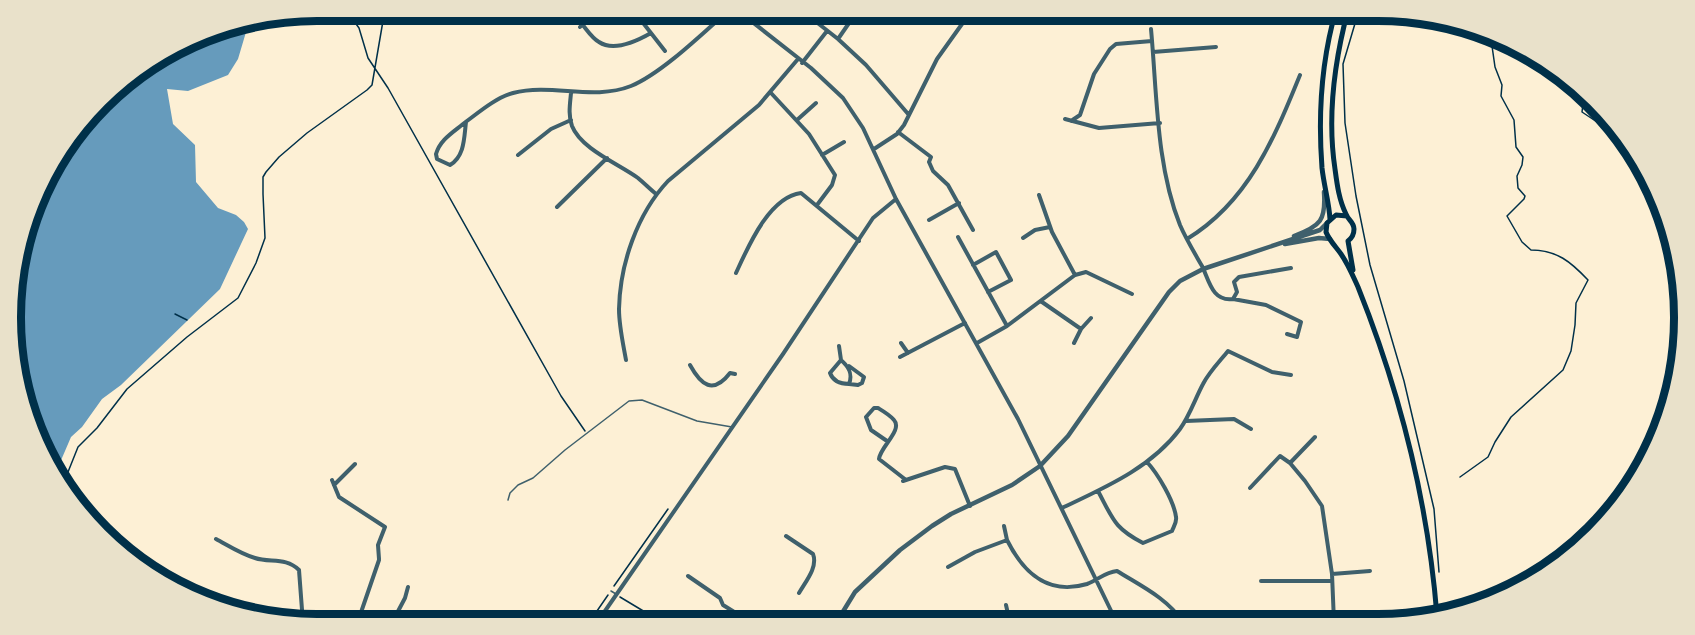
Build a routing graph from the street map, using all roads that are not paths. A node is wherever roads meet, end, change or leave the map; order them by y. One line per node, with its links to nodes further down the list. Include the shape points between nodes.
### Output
1 (585, 21): 12 (street, via 581,25 605,45 619,46)
2 (642, 21): 12 (street)
3 (716, 21): 21 (street, via 630,87)
4 (750, 21): 18 (street)
5 (814, 21): 11 (street)
6 (850, 21): 13 (street)
7 (964, 21): 24 (street, via 937,59)
8 (1334, 21): 37 (main road, via 1320,112)
9 (1346, 21): 44 (main road, via 1334,72 1332,150 1337,186)
10 (1152, 29): 14 (street)
11 (826, 31): 13 (street); 19 (street)
12 (651, 33): 16 (street)
13 (838, 39): 24 (street)
14 (1152, 40): 17 (street); 28 (street, via 1116,44 1110,49 1088,87 1080,115)
15 (1216, 47): 17 (street)
16 (665, 51)
17 (1154, 52): 30 (street)
18 (798, 59): 19 (street); 22 (street)
19 (802, 63): 33 (street, via 843,98)
20 (1300, 75): 51 (street, via 1271,141 1246,184 1222,212)
21 (571, 93): 26 (street); 29 (street, via 531,90 511,94)
22 (771, 93): 27 (street); 38 (street)
23 (816, 103): 27 (street)
24 (909, 116): 31 (street)
25 (1065, 119): 28 (street)
26 (571, 120): 34 (street, via 551,129); 36 (street, via 582,140)
27 (797, 120): 35 (street)
28 (1071, 121): 30 (street, via 1099,128)
29 (466, 122): 29 (street, via 438,147 437,159 443,164 457,161)
30 (1160, 123): 51 (street, via 1171,197)
31 (898, 132): 33 (street); 41 (street, via 931,157 933,171)
32 (844, 142): 35 (street)
33 (874, 148): 40 (street)
34 (518, 155)
35 (822, 155): 42 (street, via 835,175)
36 (607, 158): 38 (street); 43 (street)
37 (1322, 171): 46 (main road); 55 (street, via 1325,206 1321,221)
38 (656, 194): 77 (street, via 633,237 626,260 619,308)
39 (1039, 195): 47 (street)
40 (896, 199): 54 (street, via 873,218); 67 (street)
41 (959, 203): 45 (street); 48 (street)
42 (817, 205): 54 (street); 59 (street, via 801,193 780,201 762,224)
43 (557, 207)
44 (1347, 216): 46 (main road, via 1336,215); 53 (main road, via 1354,228)
45 (929, 220)
46 (1329, 221): 52 (main road, via 1326,232); 55 (street, via 1320,230)
47 (1050, 227): 50 (street); 60 (street)
48 (973, 230)
49 (958, 237): 56 (street)
50 (1023, 238)
51 (1187, 240): 58 (street)
52 (1332, 241): 53 (main road); 55 (street, via 1319,238); 61 (main road)
53 (1348, 241): 61 (main road)
54 (859, 242): 85 (street)
55 (1276, 245): 58 (street)
56 (973, 265): 62 (street); 62 (street, via 996,252 1011,279)
57 (1291, 268): 64 (street, via 1239,277 1234,282 1237,292)
58 (1203, 269): 64 (street, via 1214,294); 92 (street, via 1169,292 1068,436)
59 (736, 273)
60 (1075, 275): 63 (street, via 1086,272); 65 (street)
61 (1356, 284): 116 (main road, via 1390,377 1425,514)
62 (988, 292): 68 (street)
63 (1132, 294)
64 (1233, 299): 70 (street, via 1266,305 1301,322 1297,337)
65 (1042, 302): 68 (street); 69 (street)
66 (1091, 318): 69 (street)
67 (965, 323): 73 (street); 75 (street)
68 (1007, 326): 73 (street)
69 (1081, 329): 72 (street)
70 (1287, 334)
71 (901, 343): 75 (street)
72 (1074, 343)
73 (977, 344): 92 (street)
74 (839, 346): 78 (street)
75 (908, 353): 76 (street)
76 (900, 357)
77 (626, 360)
78 (841, 360): 80 (street); 83 (street, via 831,377)
79 (690, 365): 81 (street, via 698,378 714,386 730,373)
80 (846, 365): 83 (street, via 850,369); 83 (street, via 864,377 858,386)
81 (735, 374)
82 (1290, 375): 84 (street, via 1272,372 1228,351 1204,381)
83 (849, 384)
84 (1185, 422): 86 (street, via 1234,419); 89 (street)
85 (733, 427): 95 (lane, via 697,421 658,404 629,401 518,485); 114 (street)
86 (1251, 429)
87 (1315, 437): 90 (street)
88 (888, 441): 88 (street, via 896,424 874,408 866,417 872,430); 96 (street, via 879,459 904,481 945,467 955,469)
89 (1147, 462): 94 (street); 94 (street, via 1174,509 1177,520 1172,531 1143,543 1128,535 1117,527)
90 (1290, 463): 93 (street, via 1280,456); 106 (street, via 1322,506)
91 (355, 464): 103 (street, via 333,483 339,497 385,527 378,545)
92 (1040, 465): 96 (street, via 1012,485); 97 (street)
93 (1250, 488)
94 (1098, 491): 97 (street)
95 (508, 500)
96 (970, 506): 122 (street, via 951,514 900,550 855,592)
97 (1062, 508): 108 (street)
98 (1004, 526): 101 (street)
99 (786, 536): 113 (street, via 815,557)
100 (216, 539): 117 (street, via 258,560 293,564 299,570)
101 (1007, 540): 104 (street); 108 (street, via 1024,567 1039,580 1071,587)
102 (381, 554): 103 (street)
103 (379, 559): 118 (street)
104 (948, 567)
105 (1370, 572): 106 (street)
106 (1332, 574): 110 (street)
107 (688, 576): 121 (street)
108 (1096, 580): 124 (street); 125 (street, via 1117,571 1163,599)
109 (1262, 581): 110 (street)
110 (1332, 581): 126 (street)
111 (408, 587): 119 (street)
112 (611, 591): 114 (lane)
113 (799, 593)
114 (616, 594): 120 (street)
115 (1006, 605): 123 (street)
116 (1436, 608)
117 (302, 613)
118 (360, 614)
119 (397, 614)
120 (603, 614)
121 (738, 614)
122 (842, 614)
123 (1008, 614)
124 (1113, 614)
125 (1177, 614)
126 (1334, 614)

